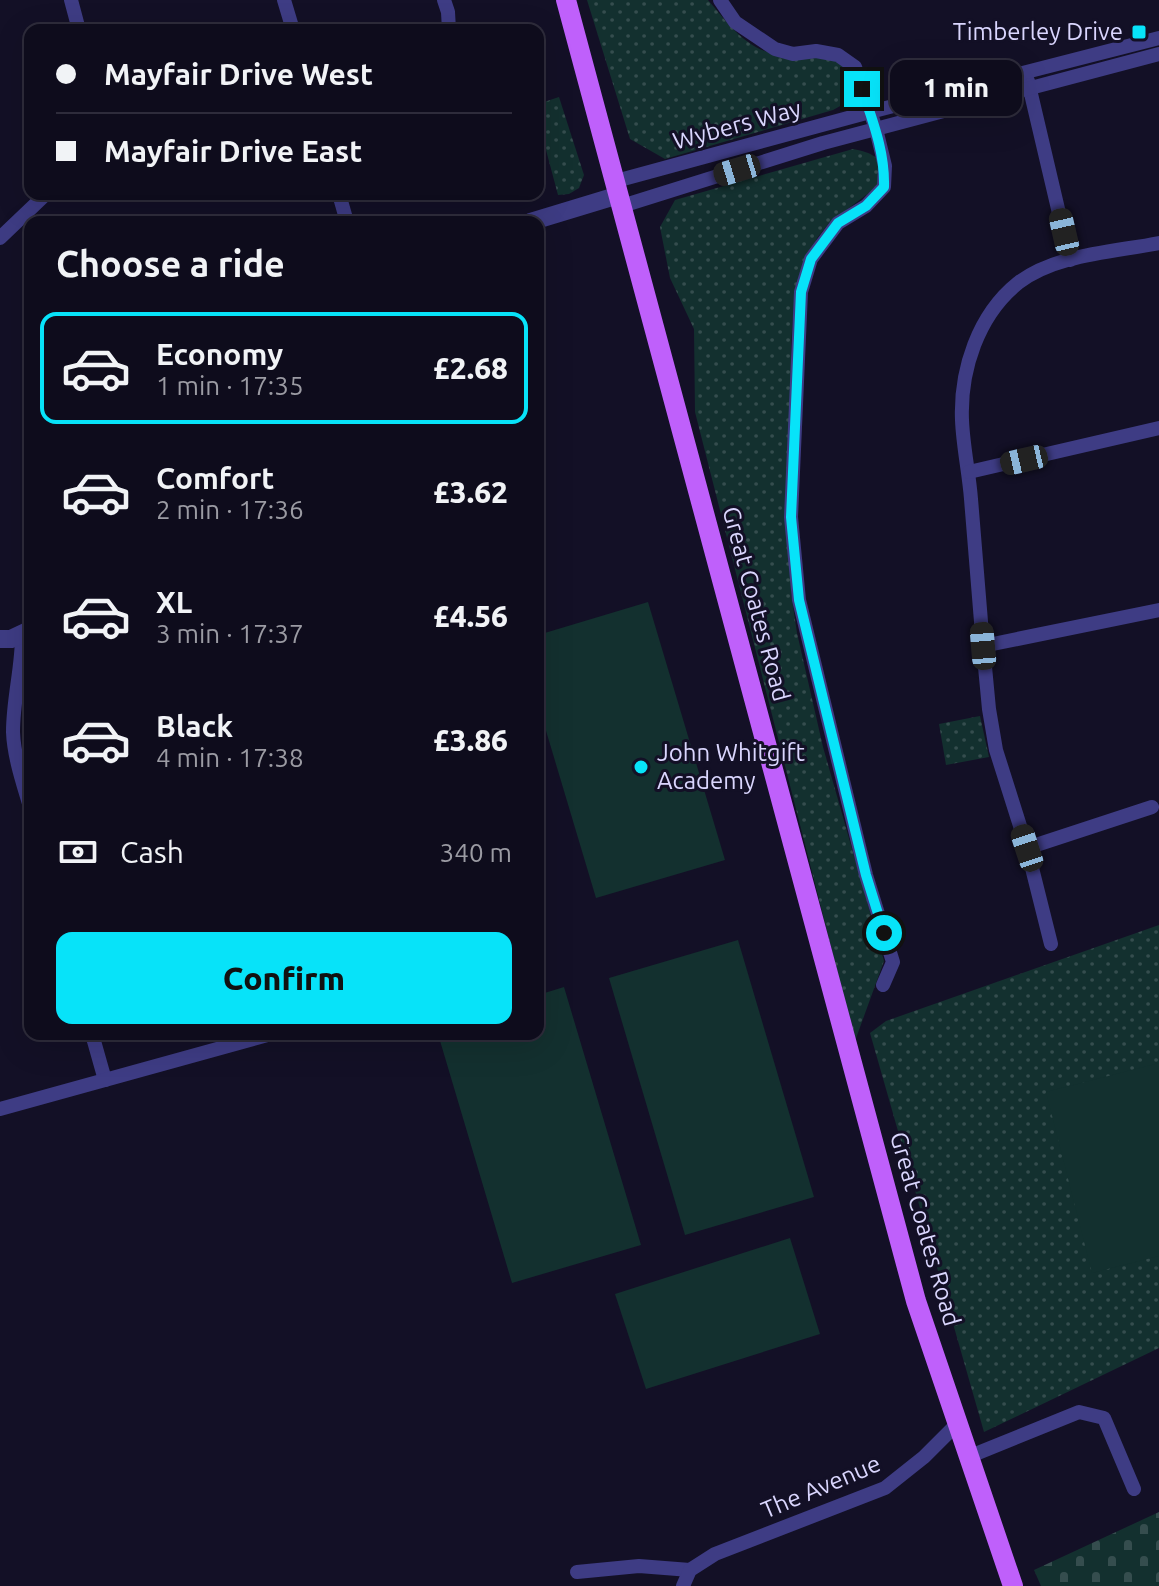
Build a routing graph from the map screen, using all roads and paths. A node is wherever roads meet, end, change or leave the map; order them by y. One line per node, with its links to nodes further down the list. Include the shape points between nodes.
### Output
1 (71, 0): 6 (street)
2 (284, 0): 7 (street)
3 (444, 0): 8 (street)
4 (566, 0): 15 (main road, Great Coates Road)
5 (720, 0): 13 (street, via 735,22 775,49 838,55 855,67)
6 (77, 24)
7 (291, 24)
8 (449, 24)
9 (1159, 38): 11 (street, Wybers Way)
10 (1159, 54): 12 (street, Wybers Way)
11 (1026, 72): 12 (street); 13 (street, Wybers Way)
12 (1030, 89): 14 (street, Wybers Way); 20 (street)
13 (870, 112): 14 (street); 15 (street, Wybers Way)
14 (876, 129): 15 (street, Wybers Way); 32 (street, via 884,187 838,223 811,259 801,292 791,517 799,600 866,875 893,962)
15 (619, 194): 17 (street); 37 (main road, Great Coates Road, via 916,1301)
16 (40, 200): 18 (street)
17 (544, 218)
18 (0, 238)
19 (1159, 243): 20 (street)
20 (1070, 260): 22 (street, via 1019,282 992,309 976,339 964,382 962,420)
21 (1159, 428): 22 (street)
22 (969, 472): 26 (street)
23 (1159, 610): 26 (street)
24 (24, 633): 25 (street)
25 (0, 639)
26 (983, 646): 30 (street, via 996,750)
27 (24, 648): 28 (street, via 13,735)
28 (24, 782)
29 (1152, 807): 30 (street)
30 (1027, 848): 31 (street)
31 (1051, 944)
32 (883, 985)
33 (94, 1040): 35 (street)
34 (249, 1040): 35 (street)
35 (105, 1080): 36 (street)
36 (0, 1109)
37 (957, 1424): 38 (main road, Great Coates Road); 40 (street, The Avenue, via 885,1488 715,1554)
38 (968, 1457): 39 (street, via 1079,1412 1104,1418); 43 (main road, Great Coates Road)
39 (1134, 1489)
40 (690, 1570): 41 (street, via 639,1566); 42 (street)
41 (577, 1572)
42 (683, 1586)
43 (1013, 1586)

